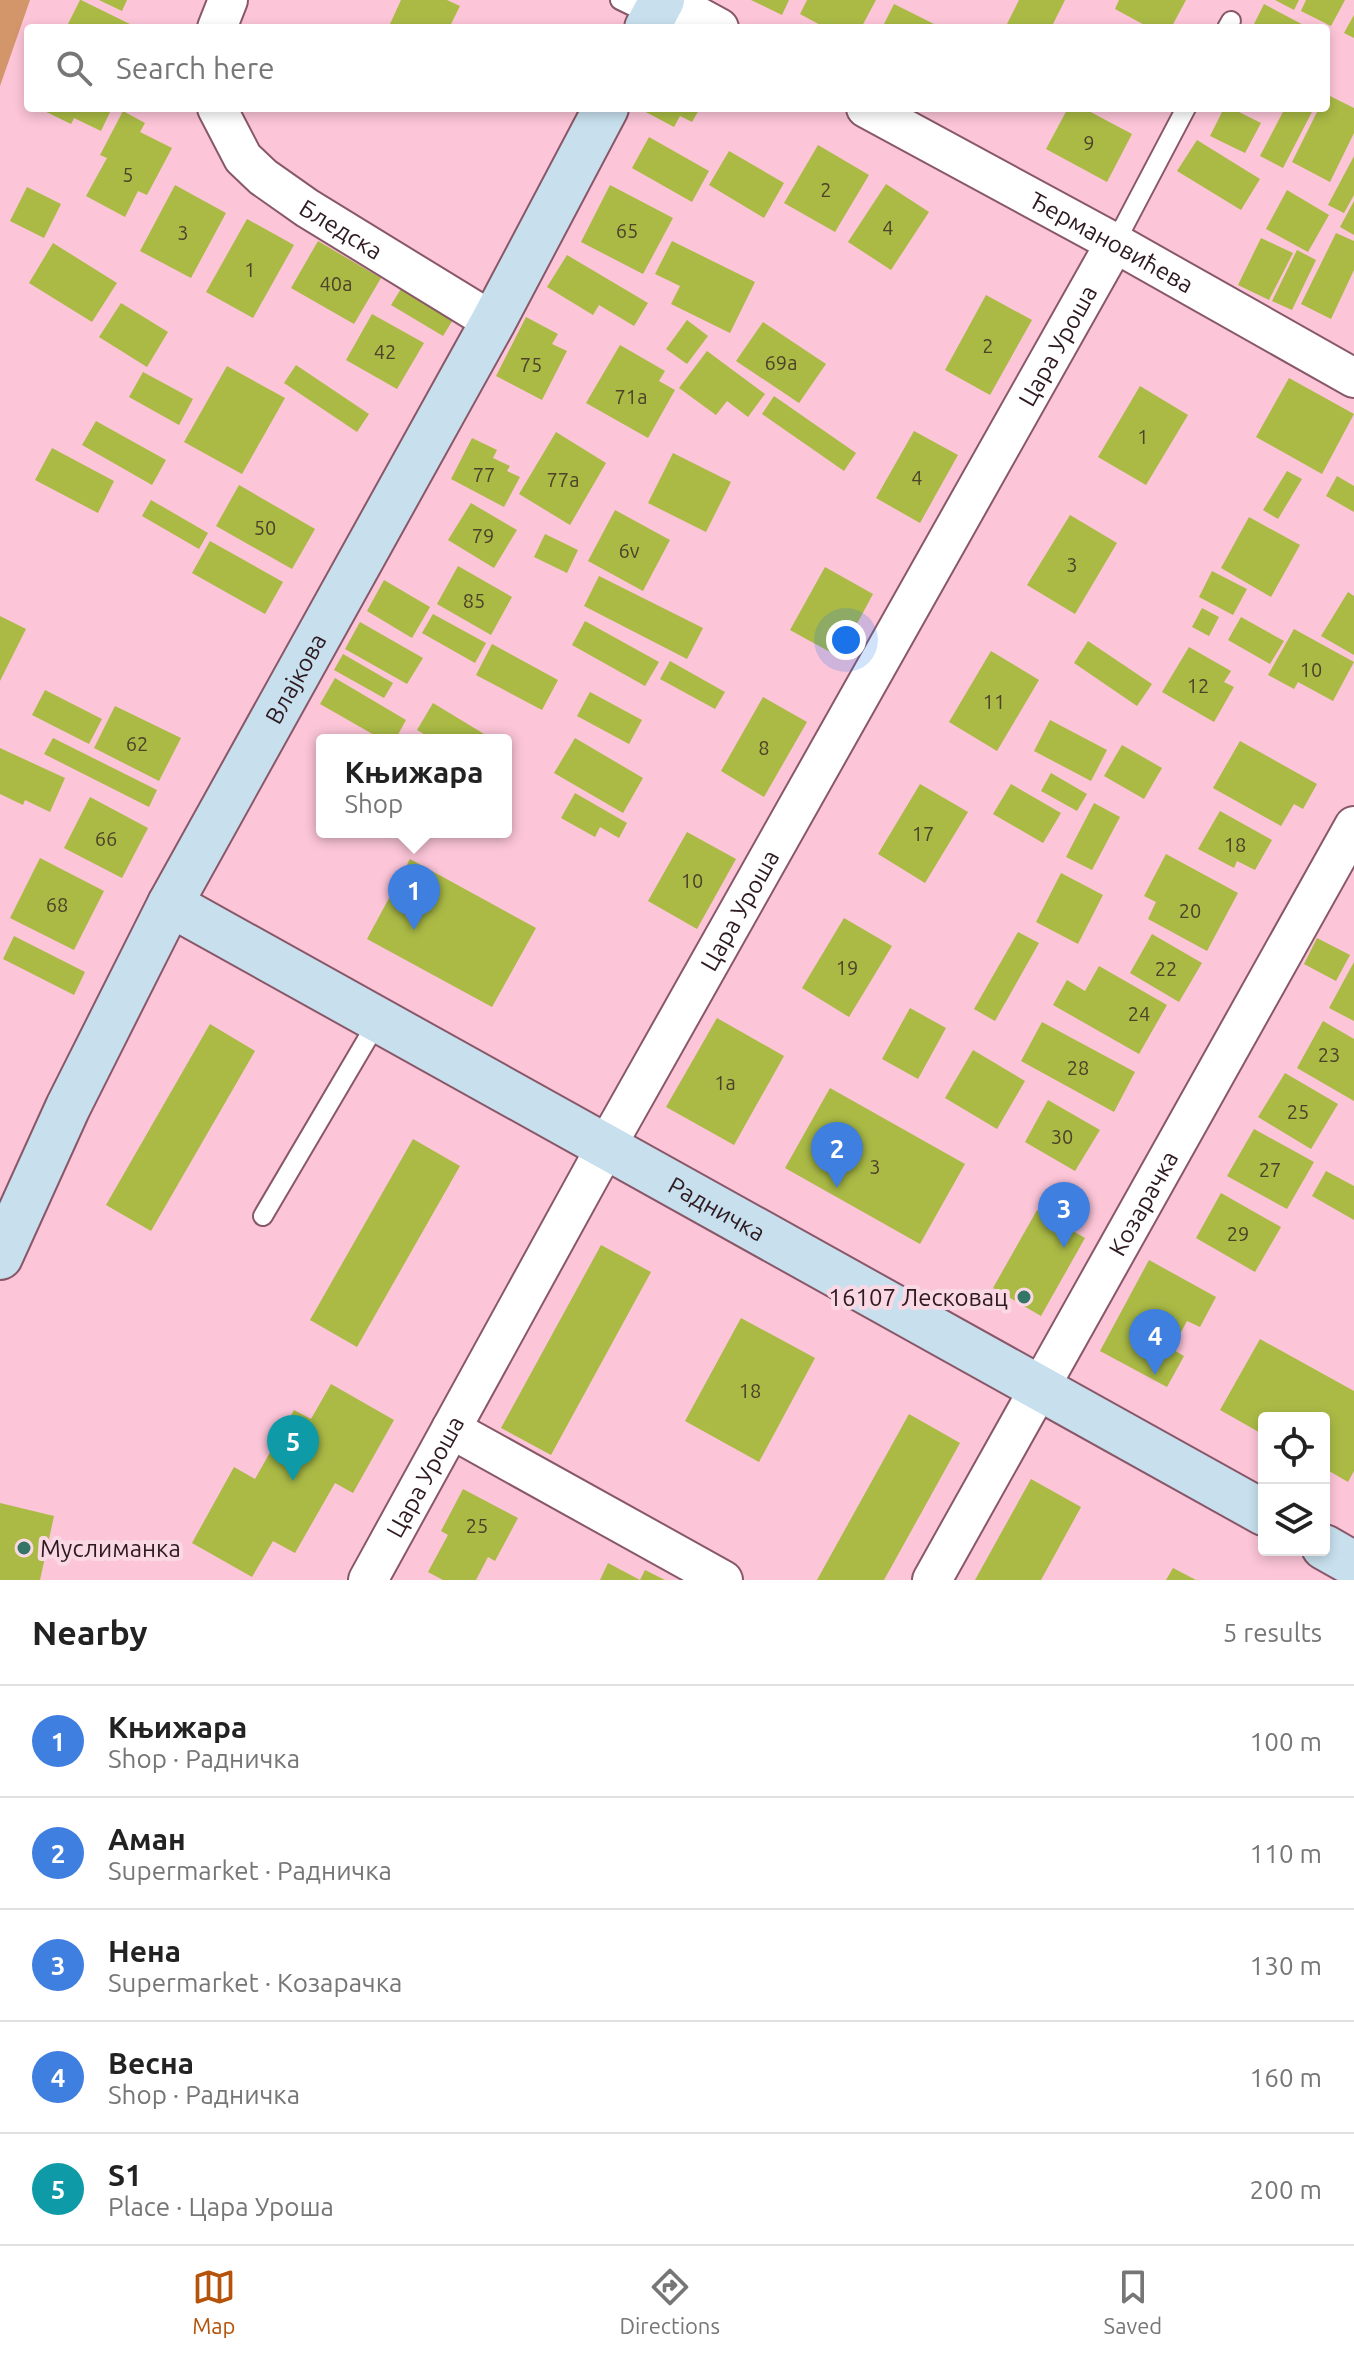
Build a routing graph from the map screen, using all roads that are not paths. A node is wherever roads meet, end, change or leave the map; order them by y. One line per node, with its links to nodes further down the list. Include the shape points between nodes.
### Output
1 (228, 0): 3 (street)
2 (650, 9): 4 (street)
3 (219, 24)
4 (704, 24)
5 (219, 112): 10 (street, Бледска, via 243,158 263,177)
6 (604, 112): 10 (main road, Влајкова)
7 (873, 112): 9 (street, Ђермановићева)
8 (1184, 112): 9 (lane)
9 (1115, 243): 11 (street, Ђермановићева); 15 (street, Цара Уроша)
10 (493, 322): 13 (main road, Влајкова)
11 (1354, 378)
12 (1354, 826): 18 (street, Козарачка)
13 (170, 904): 14 (main road, Радничка); 17 (main road, Влајкова)
14 (379, 1019): 15 (main road, Радничка); 16 (lane)
15 (607, 1145): 18 (main road, Радничка); 19 (street, Цара Уроша)
16 (263, 1216)
17 (0, 1257)
18 (1040, 1387): 20 (main road, Радничка); 25 (street, Козарачка)
19 (451, 1429): 23 (street, Цара Уроша); 24 (street)
20 (1258, 1510)
21 (1330, 1550): 22 (main road)
22 (1354, 1564)
23 (368, 1580)
24 (723, 1580)
25 (932, 1580)

